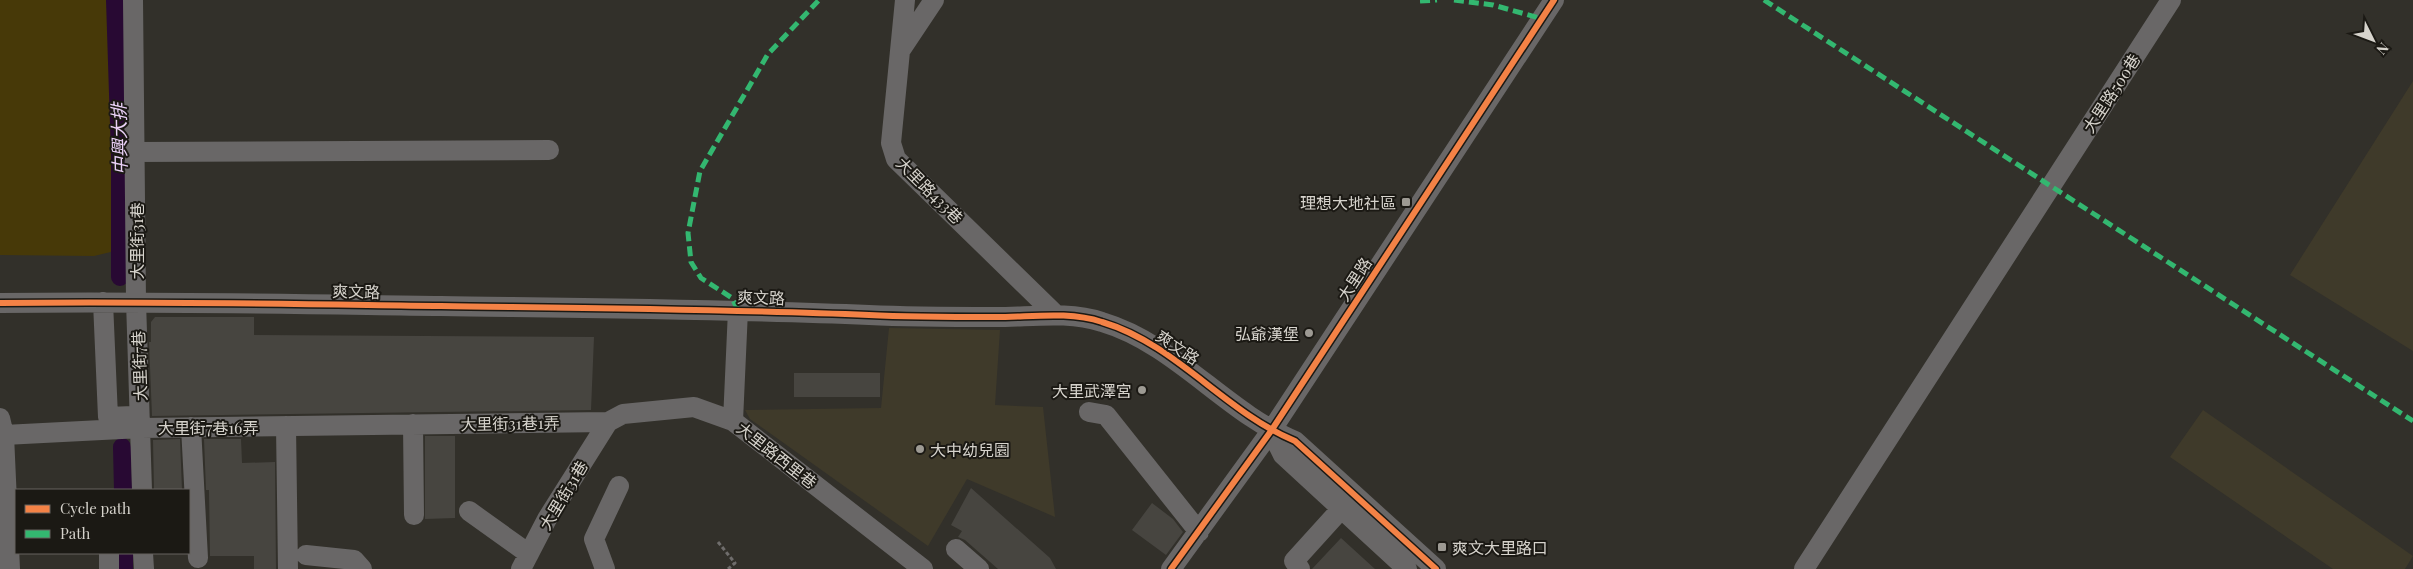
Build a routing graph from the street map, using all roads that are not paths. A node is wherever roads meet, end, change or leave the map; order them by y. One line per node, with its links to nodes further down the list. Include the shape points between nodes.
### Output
1 (133, 0): 8 (street, 大里街31巷)
2 (905, 0): 6 (street, 大里路433巷)
3 (934, 0): 6 (street)
4 (1554, 0): 22 (street, 大里路)
5 (2171, 0): 47 (street, 大里路500巷)
6 (900, 51): 13 (street, 大里路433巷, via 891,143 896,159)
7 (549, 150): 8 (street)
8 (135, 152): 9 (street, 大里街31巷)
9 (136, 301): 10 (street, 爽文路); 12 (street, 爽文路); 16 (street, 大里街7巷)
10 (103, 302): 11 (street, 爽文路); 16 (street, via 108,417)
11 (0, 303)
12 (738, 310): 13 (street, 爽文路, via 891,316); 15 (street)
13 (1056, 315): 22 (street, 爽文路, via 1104,322 1142,339)
14 (1089, 412): 28 (street, via 1106,415)
15 (733, 421): 17 (street, 大里路西里巷, via 694,407 623,414); 41 (street, 大里路西里巷)
16 (141, 422): 20 (street, 大里街7巷16弄); 21 (street, 大里街7巷16弄); 24 (street, 大里街7巷)
17 (608, 422): 18 (street, 大里街31巷1弄); 34 (street, 大里街31巷, via 547,519)
18 (413, 424): 19 (street, 大里街7巷16弄); 27 (street)
19 (286, 426): 21 (street, 大里街7巷16弄); 39 (street)
20 (2, 427): 36 (street)
21 (191, 427): 33 (street)
22 (1271, 431): 25 (street, 爽文路, via 1283,455); 28 (street, 大里路); 46 (street, 爽文路, via 1295,441)
23 (619, 486): 35 (street, via 594,539)
24 (142, 489)
25 (1342, 508): 44 (street, via 1294,561); 45 (street, 爽文路)
26 (469, 511): 34 (street)
27 (414, 515)
28 (1199, 532): 43 (street, 大里路)
29 (956, 549): 42 (street)
30 (109, 554): 37 (street)
31 (144, 554): 38 (street)
32 (306, 554): 40 (street, via 354,560)
33 (198, 558)
34 (525, 562)
35 (603, 568)
36 (10, 569)
37 (109, 569)
38 (144, 569)
39 (288, 569)
40 (362, 569)
41 (923, 569)
42 (979, 569)
43 (1171, 569)
44 (1300, 569)
45 (1407, 569)
46 (1436, 569)
47 (1804, 569)

